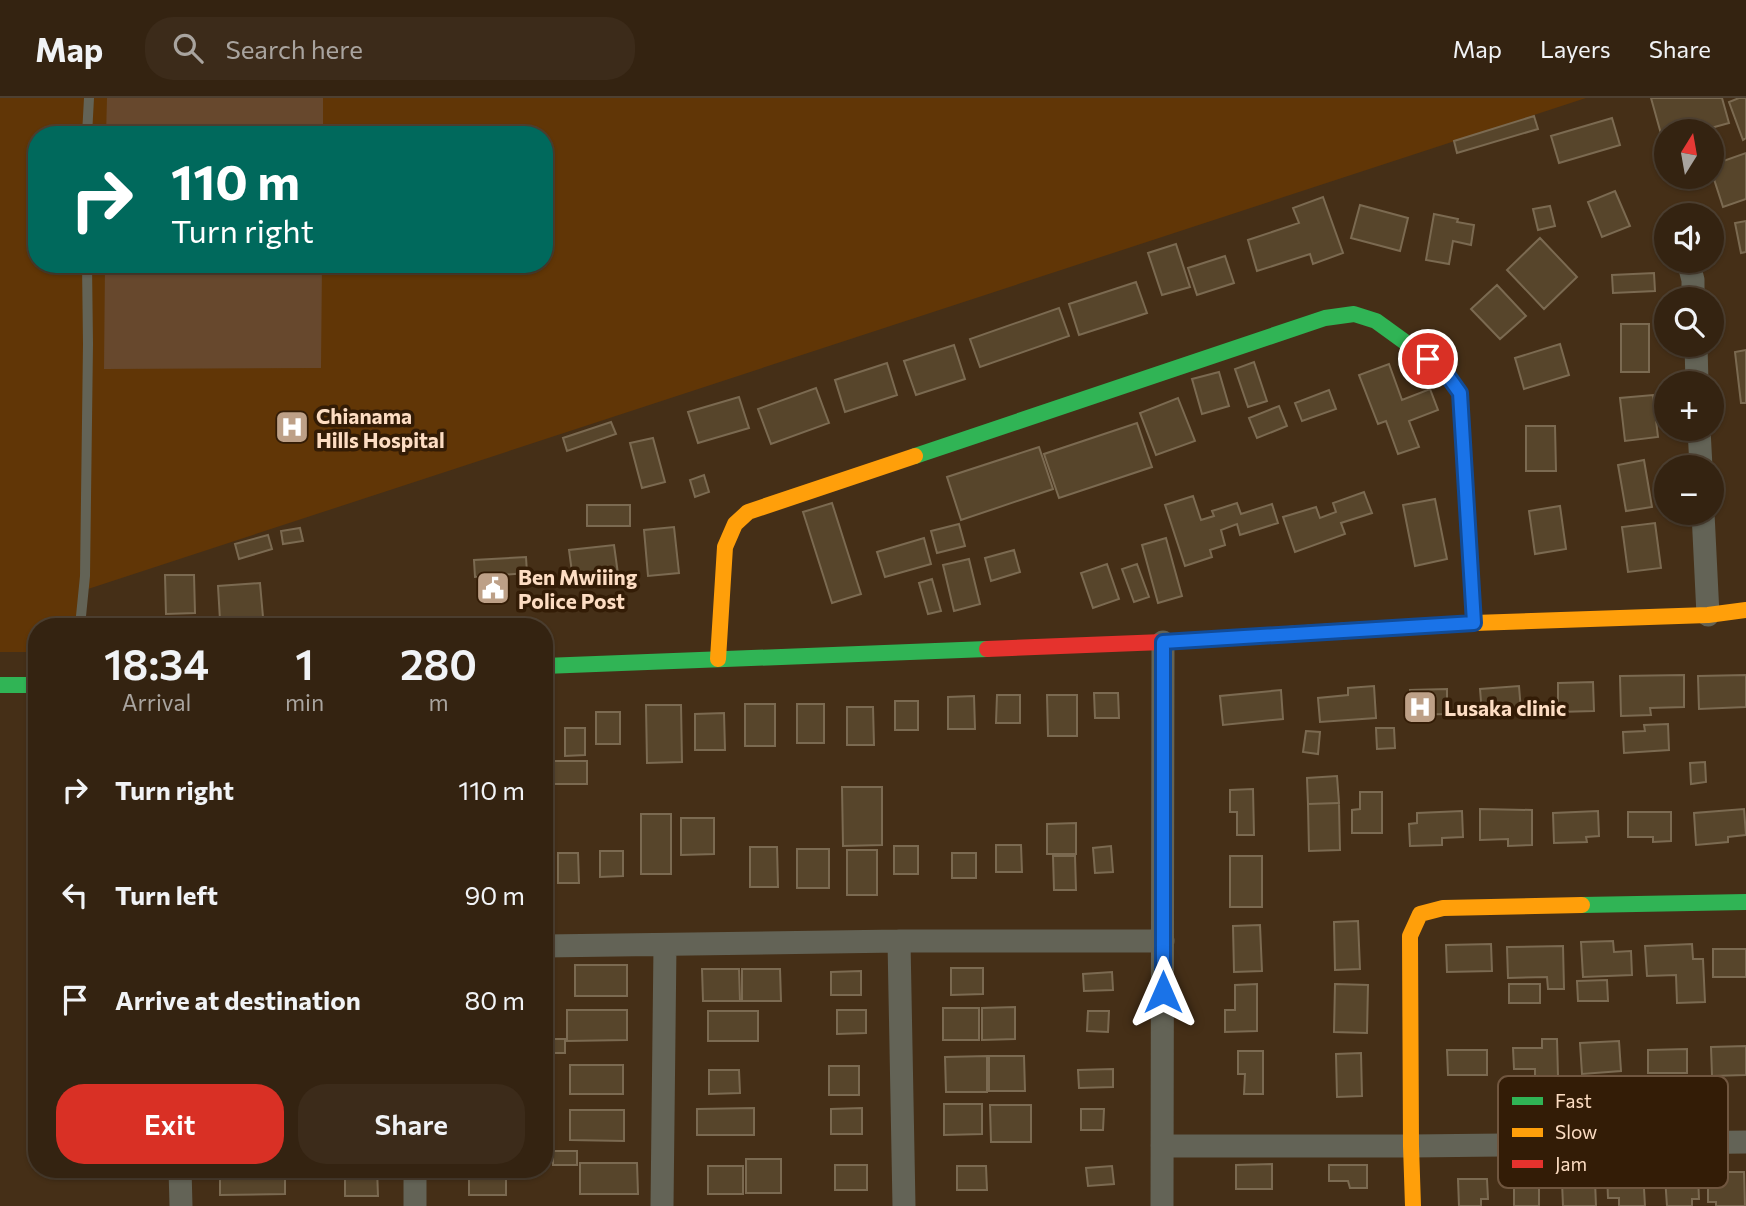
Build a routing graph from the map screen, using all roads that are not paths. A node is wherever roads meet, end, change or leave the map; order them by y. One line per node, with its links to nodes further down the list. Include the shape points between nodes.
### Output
1 (89, 98): 2 (lane)
2 (87, 126)
3 (88, 273): 7 (lane)
4 (1704, 525): 6 (street)
5 (1746, 610): 6 (street)
6 (1708, 615): 8 (street)
7 (81, 618)
8 (1474, 623): 9 (street); 10 (street, via 1460,393 1445,372 1376,321 1354,314 1325,318 748,512 735,524 725,547)
9 (1163, 642): 10 (street); 16 (street)
10 (718, 659): 11 (street)
11 (553, 666)
12 (0, 685): 13 (street)
13 (28, 685)
14 (1746, 902): 23 (street, via 1443,908 1420,914 1410,936)
15 (899, 940): 16 (street); 17 (street); 29 (street)
16 (1163, 941): 22 (street)
17 (665, 945): 18 (street); 28 (street)
18 (553, 946)
19 (1728, 1142): 20 (street)
20 (1746, 1142)
21 (1498, 1145): 23 (street)
22 (1162, 1146): 23 (street); 30 (street)
23 (1411, 1146): 31 (street)
24 (180, 1178): 26 (street)
25 (415, 1178): 27 (street)
26 (181, 1206)
27 (415, 1206)
28 (663, 1206)
29 (904, 1206)
30 (1162, 1206)
31 (1413, 1206)

